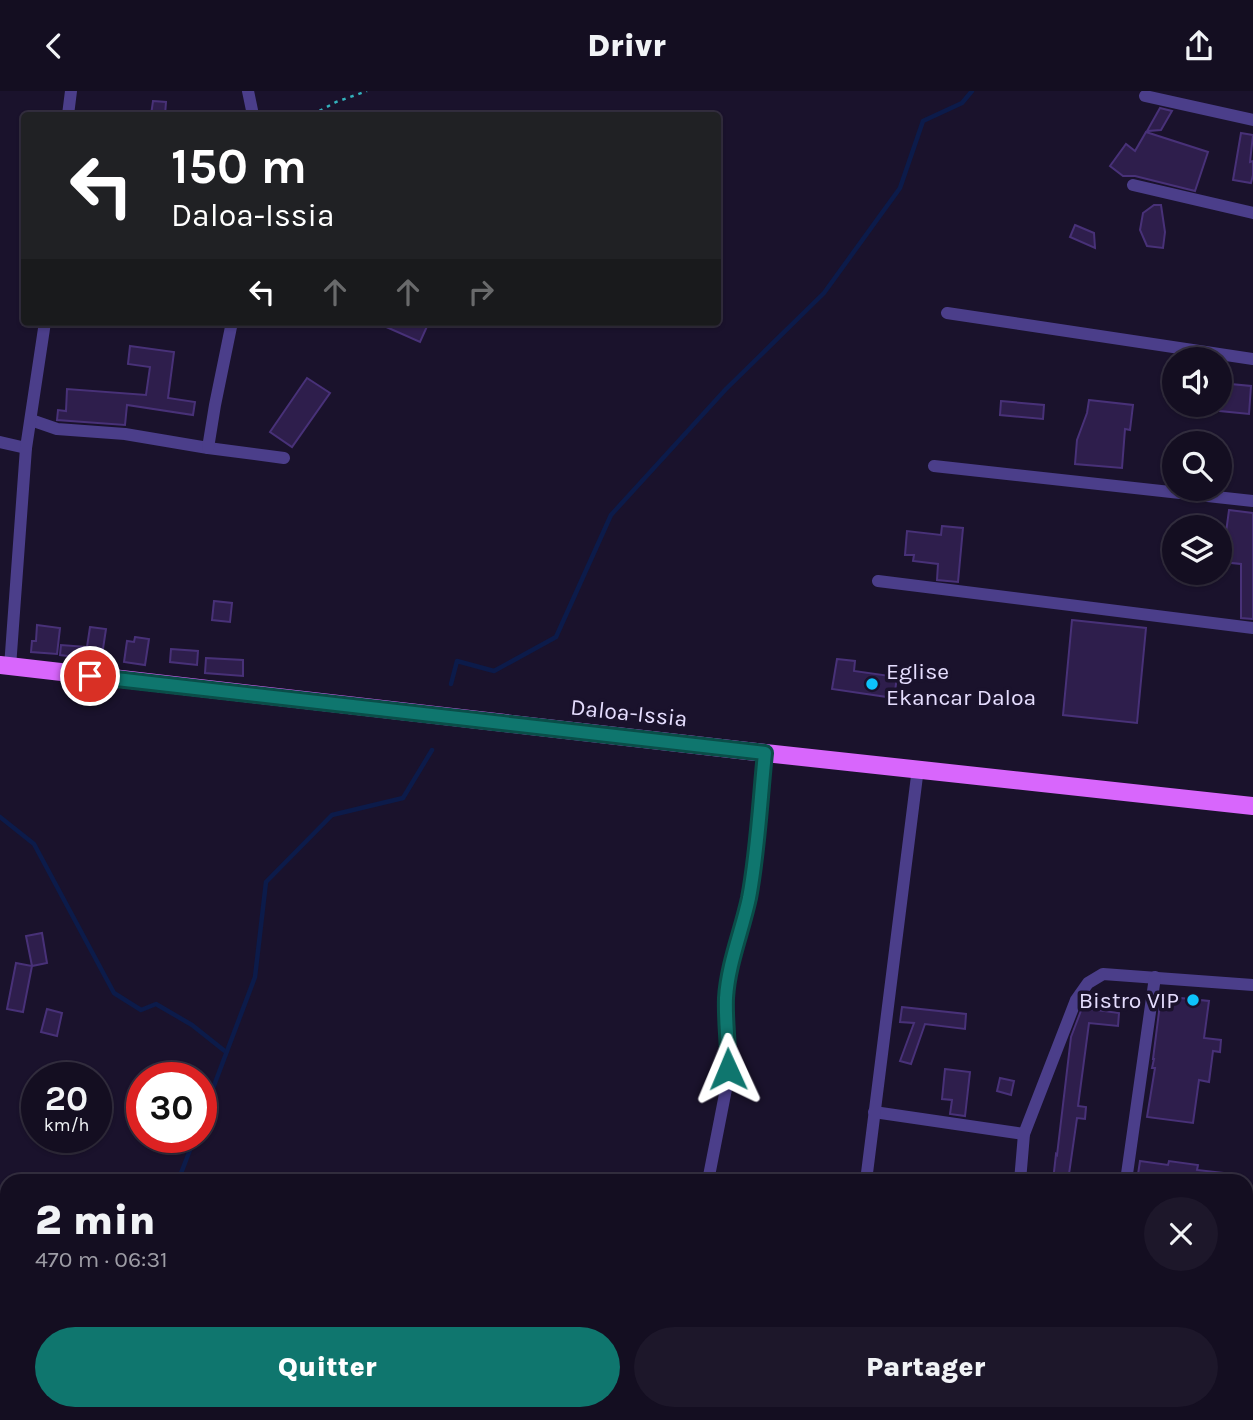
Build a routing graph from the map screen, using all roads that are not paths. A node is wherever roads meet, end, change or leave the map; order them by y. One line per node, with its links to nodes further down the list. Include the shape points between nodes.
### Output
1 (71, 91): 4 (street)
2 (248, 91): 5 (street)
3 (1146, 96): 6 (street)
4 (68, 112)
5 (252, 112)
6 (1253, 120)
7 (1133, 185): 8 (street)
8 (1253, 213)
9 (947, 313): 12 (street)
10 (44, 326): 13 (street)
11 (231, 326): 16 (street)
12 (1253, 359)
13 (31, 419): 15 (street); 16 (street, via 57,429 125,434)
14 (0, 442): 15 (street)
15 (26, 448): 22 (street)
16 (208, 448): 17 (street)
17 (285, 458)
18 (934, 466): 19 (street)
19 (1253, 501)
20 (878, 581): 21 (street)
21 (1253, 628)
22 (5, 666): 23 (main road, Daloa-Issia)
23 (765, 753): 24 (main road, Daloa-Issia); 30 (street, via 756,857 726,999 727,1084)
24 (918, 768): 25 (main road, Daloa-Issia); 28 (street)
25 (1253, 806)
26 (1155, 977): 27 (street); 29 (street, via 1103,974 1088,983 1076,1000); 33 (street)
27 (1253, 985)
28 (874, 1112): 29 (street); 31 (street)
29 (1024, 1134): 32 (street)
30 (709, 1174)
31 (867, 1174)
32 (1021, 1174)
33 (1127, 1174)

